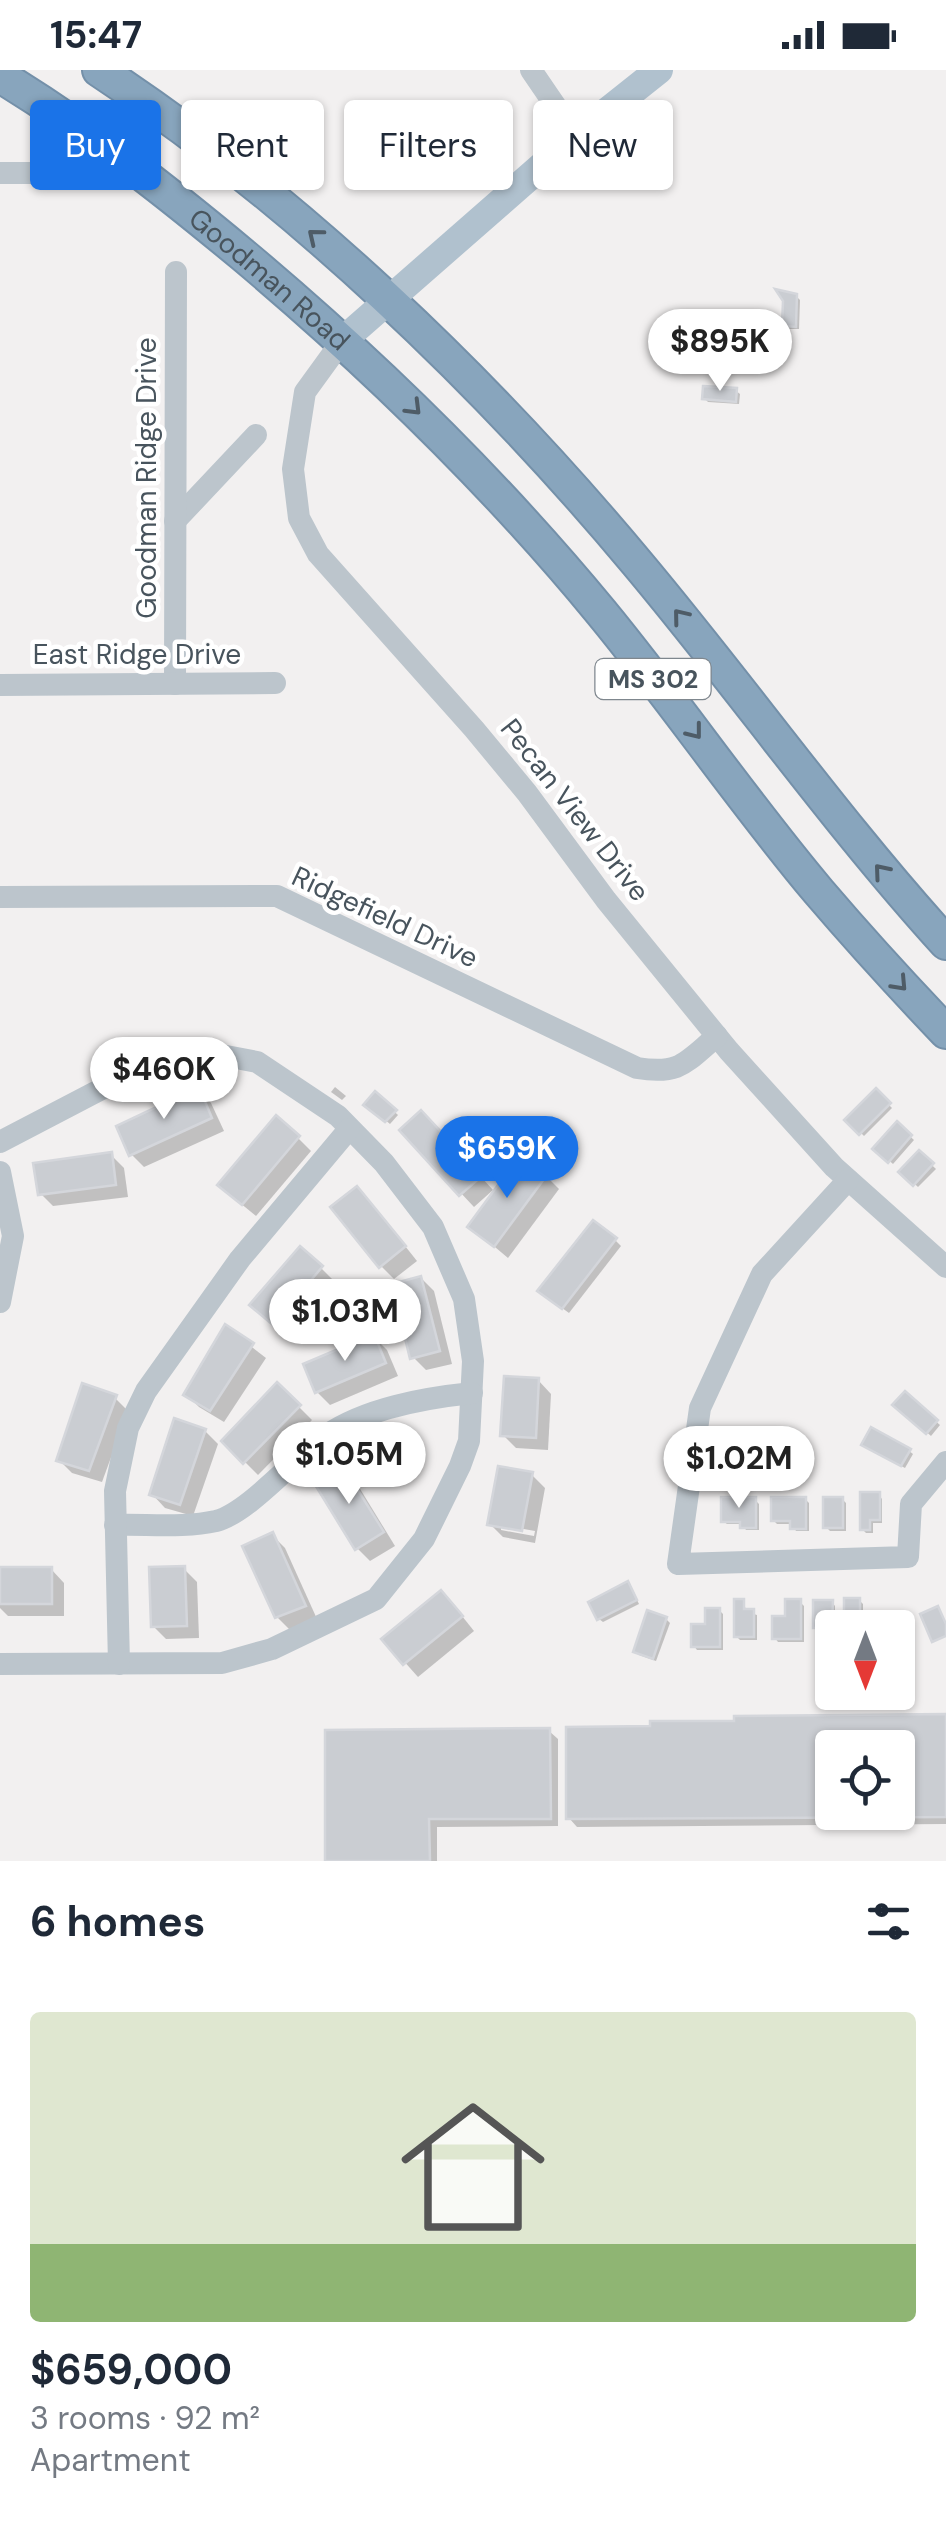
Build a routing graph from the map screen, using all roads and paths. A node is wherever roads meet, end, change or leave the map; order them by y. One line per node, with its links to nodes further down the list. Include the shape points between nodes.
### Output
1 (99, 70): 11 (highway, Goodman Road / MS 302, one-way to 1, via 232,168)
2 (531, 70): 5 (street)
3 (658, 70): 6 (main road, Goodman Road)
4 (0, 76): 12 (highway, Goodman Road / MS 302, via 171,196)
5 (551, 100)
6 (621, 100)
7 (0, 173): 8 (street)
8 (30, 173)
9 (533, 174): 11 (main road, Goodman Road)
10 (176, 272): 14 (street, Goodman Ridge Drive)
11 (389, 300): 12 (main road, Goodman Road); 19 (highway, MS 302, one-way to 11, via 848,832 574,488)
12 (342, 341): 20 (highway, MS 302, one-way to 20, via 533,533 817,890); 21 (street, Pecan View Drive, via 305,392 293,468 299,518 318,554 516,780)
13 (256, 435): 14 (street)
14 (175, 521): 16 (street, Goodman Ridge Drive)
15 (275, 683): 16 (street, East Ridge Drive)
16 (175, 684): 17 (street, East Ridge Drive)
17 (0, 685)
18 (0, 897): 21 (street, Ridgefield Drive, via 277,896 636,1068 662,1072 682,1066)
19 (946, 944)
20 (946, 1032)
21 (717, 1036): 25 (street, Pecan View Drive)
22 (350, 1129): 23 (street, via 257,1062 210,1053 159,1059); 29 (street, via 433,1227 450,1262 472,1340); 31 (street, via 240,1258 146,1392 128,1428 115,1491)
23 (0, 1142)
24 (0, 1172): 27 (street, via 13,1236)
25 (848, 1180): 26 (street, Pecan View Drive); 30 (street, via 762,1274 700,1408 678,1564 908,1556 911,1504)
26 (946, 1267)
27 (3, 1277): 28 (street)
28 (0, 1302)
29 (472, 1393): 31 (street, via 428,1398 328,1434 218,1520); 33 (street, via 460,1466 424,1539 376,1599 272,1649 222,1663)
30 (946, 1462)
31 (116, 1525): 33 (street)
32 (0, 1664): 33 (street)
33 (118, 1664)

